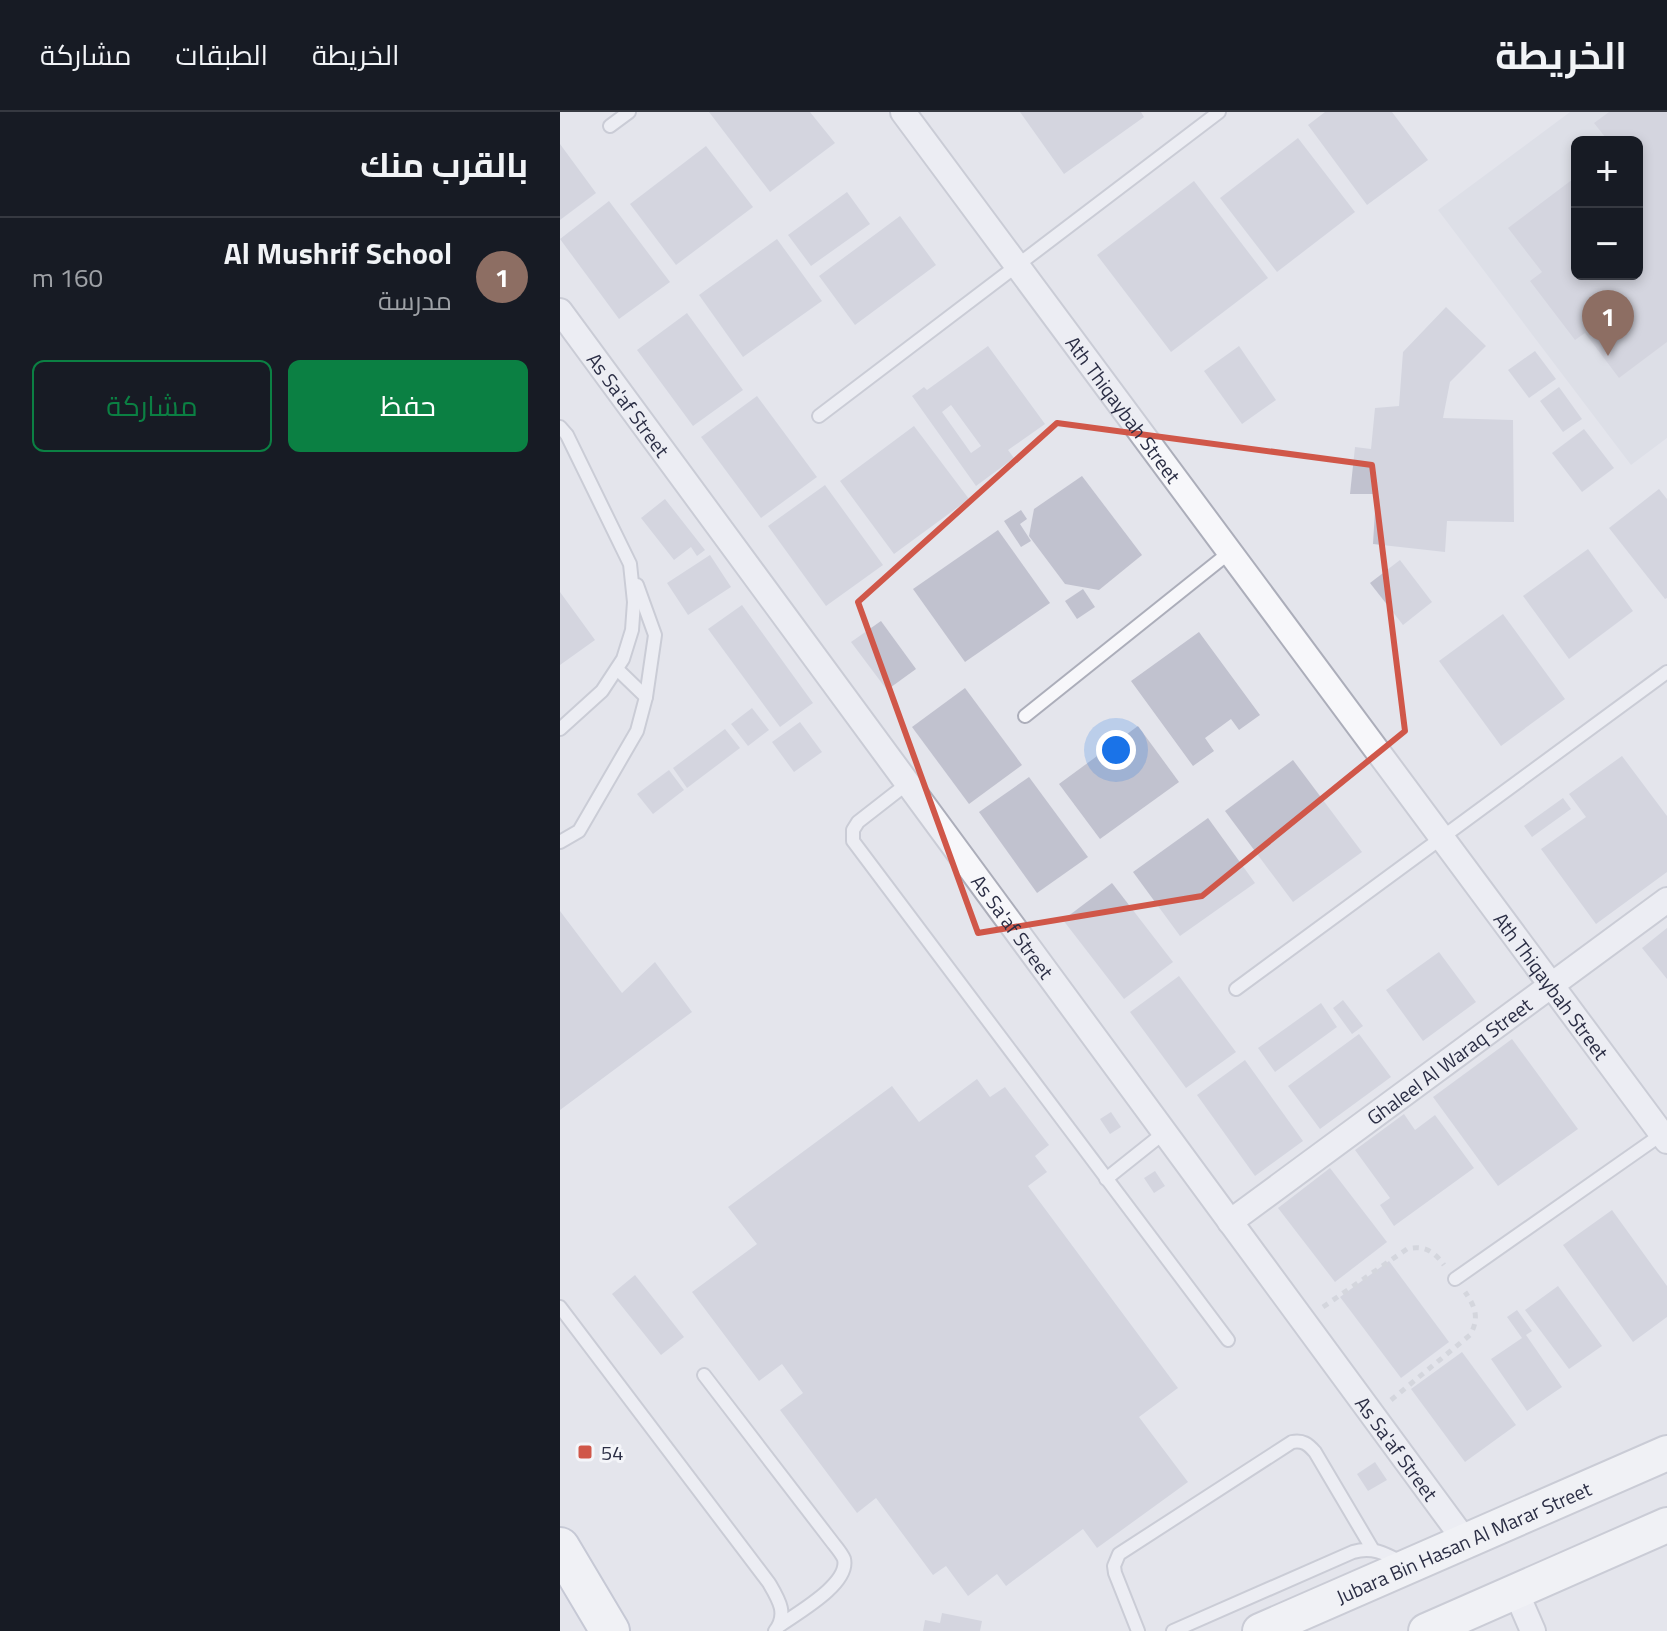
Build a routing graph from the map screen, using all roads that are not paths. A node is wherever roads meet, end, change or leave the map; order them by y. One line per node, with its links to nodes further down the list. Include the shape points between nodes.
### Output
1 (629, 112): 4 (lane)
2 (1219, 112): 5 (lane)
3 (909, 114): 5 (street, Ath Thiqaybah Street)
4 (610, 126)
5 (1018, 266): 7 (lane); 9 (street, Ath Thiqaybah Street)
6 (560, 311): 16 (street, As Sa'af Street)
7 (819, 416)
8 (560, 427): 10 (lane)
9 (1230, 552): 14 (lane); 17 (street, Ath Thiqaybah Street)
10 (630, 564): 11 (lane, via 632,630); 13 (lane, via 655,635)
11 (617, 669): 13 (lane); 15 (lane, via 602,691)
12 (1667, 672): 17 (lane)
13 (646, 697): 18 (lane, via 637,731 579,831)
14 (1025, 716)
15 (560, 729)
16 (908, 783): 22 (street, As Sa'af Street); 24 (lane, via 858,822 853,841)
17 (1441, 837): 20 (street, Ath Thiqaybah Street); 21 (lane)
18 (560, 842)
19 (1667, 900): 20 (street, Ghaleel Al Waraq Street)
20 (1551, 985): 23 (street, Ath Thiqaybah Street); 25 (street, Ghaleel Al Waraq Street)
21 (1236, 989)
22 (1165, 1132): 24 (lane); 25 (street, As Sa'af Street)
23 (1665, 1135): 26 (lane, Ath Thiqaybah Street)
24 (1106, 1179): 28 (lane)
25 (1230, 1222): 32 (street, As Sa'af Street)
26 (1455, 1279)
27 (560, 1307): 37 (lane, via 769,1583 782,1611)
28 (1228, 1340)
29 (704, 1375): 37 (lane, via 844,1560 840,1578)
30 (1667, 1453): 32 (street, Jubara Bin Hasan Al Marar Street)
31 (1667, 1525): 36 (street)
32 (1466, 1542): 35 (street, Jubara Bin Hasan Al Marar Street)
33 (560, 1547): 38 (main road)
34 (1373, 1550): 35 (lane); 39 (lane, via 1315,1452 1300,1441 1292,1442 1119,1554 1115,1573); 40 (lane, via 1353,1552)
35 (1410, 1567): 41 (street, Jubara Bin Hasan Al Marar Street)
36 (1516, 1592): 42 (street, via 1481,1615); 43 (street)
37 (777, 1628)
38 (610, 1631)
39 (1138, 1631)
40 (1173, 1631)
41 (1260, 1631)
42 (1426, 1631)
43 (1533, 1631)

